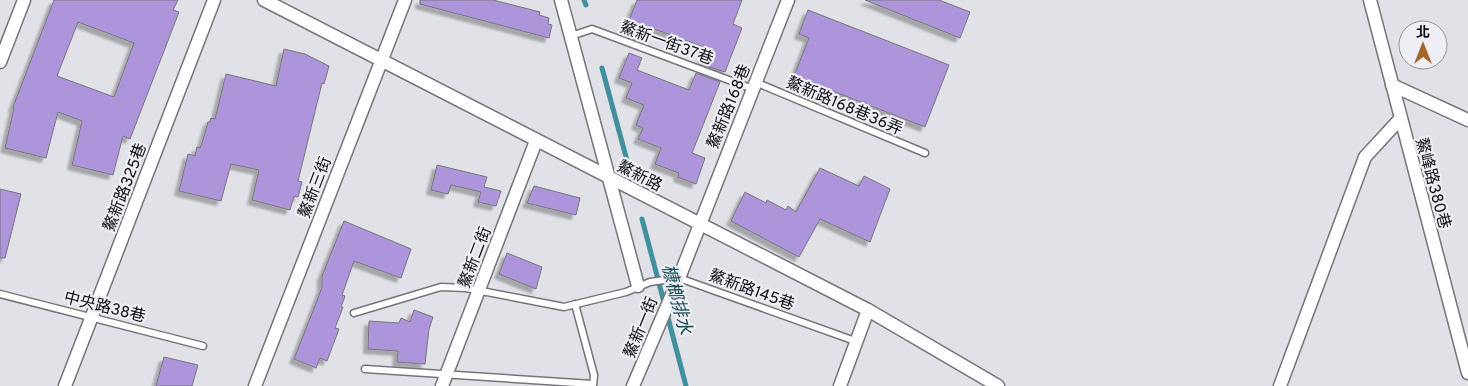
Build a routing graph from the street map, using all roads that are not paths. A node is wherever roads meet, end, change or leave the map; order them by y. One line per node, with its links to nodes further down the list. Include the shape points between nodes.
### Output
1 (24, 0): 10 (street)
2 (214, 0): 26 (street, 鰲新路325巷)
3 (264, 0): 9 (street, 鰲新路)
4 (405, 0): 9 (street, 鰲新三街)
5 (561, 0): 8 (street)
6 (788, 0): 12 (street, 鰲新路168巷)
7 (1370, 0): 11 (street, 鰲峰路380巷)
8 (571, 36): 12 (lane, 鰲新一街37巷, via 592,29); 17 (street)
9 (381, 60): 15 (street, 鰲新路); 35 (street, 鰲新三街)
10 (0, 62)
11 (1392, 85): 13 (street, 鰲峰路380巷); 14 (street)
12 (754, 86): 16 (lane, 鰲新路168巷36弄); 18 (street, 鰲新路168巷)
13 (1400, 119): 30 (street, 鰲峰路380巷); 38 (street, via 1365,157)
14 (1468, 120)
15 (536, 140): 17 (street, 鰲新路); 21 (street, 鰲新二街)
16 (925, 153)
17 (609, 177): 18 (street, 鰲新路); 20 (street)
18 (699, 224): 19 (street, 鰲新一街); 24 (street, 鰲新路)
19 (673, 282): 20 (lane); 27 (lane, 鰲新路145巷); 36 (street, 鰲新一街)
20 (644, 284): 23 (lane, via 626,292)
21 (478, 291): 23 (lane, via 564,307); 25 (lane, via 441,287); 31 (street, 鰲新二街)
22 (0, 294): 26 (lane, 中央路38巷)
23 (575, 304): 33 (lane, via 594,375)
24 (868, 310): 27 (street); 32 (street, 鰲新路)
25 (354, 313)
26 (91, 316): 28 (lane, 中央路38巷); 34 (street, 鰲新路325巷)
27 (854, 341): 37 (street)
28 (203, 346)
29 (364, 369): 31 (lane)
30 (1468, 373)
31 (444, 380): 33 (lane)
32 (991, 384)
33 (592, 385)
34 (65, 386)
35 (255, 386)
36 (633, 386)
37 (840, 386)
38 (1280, 386)

